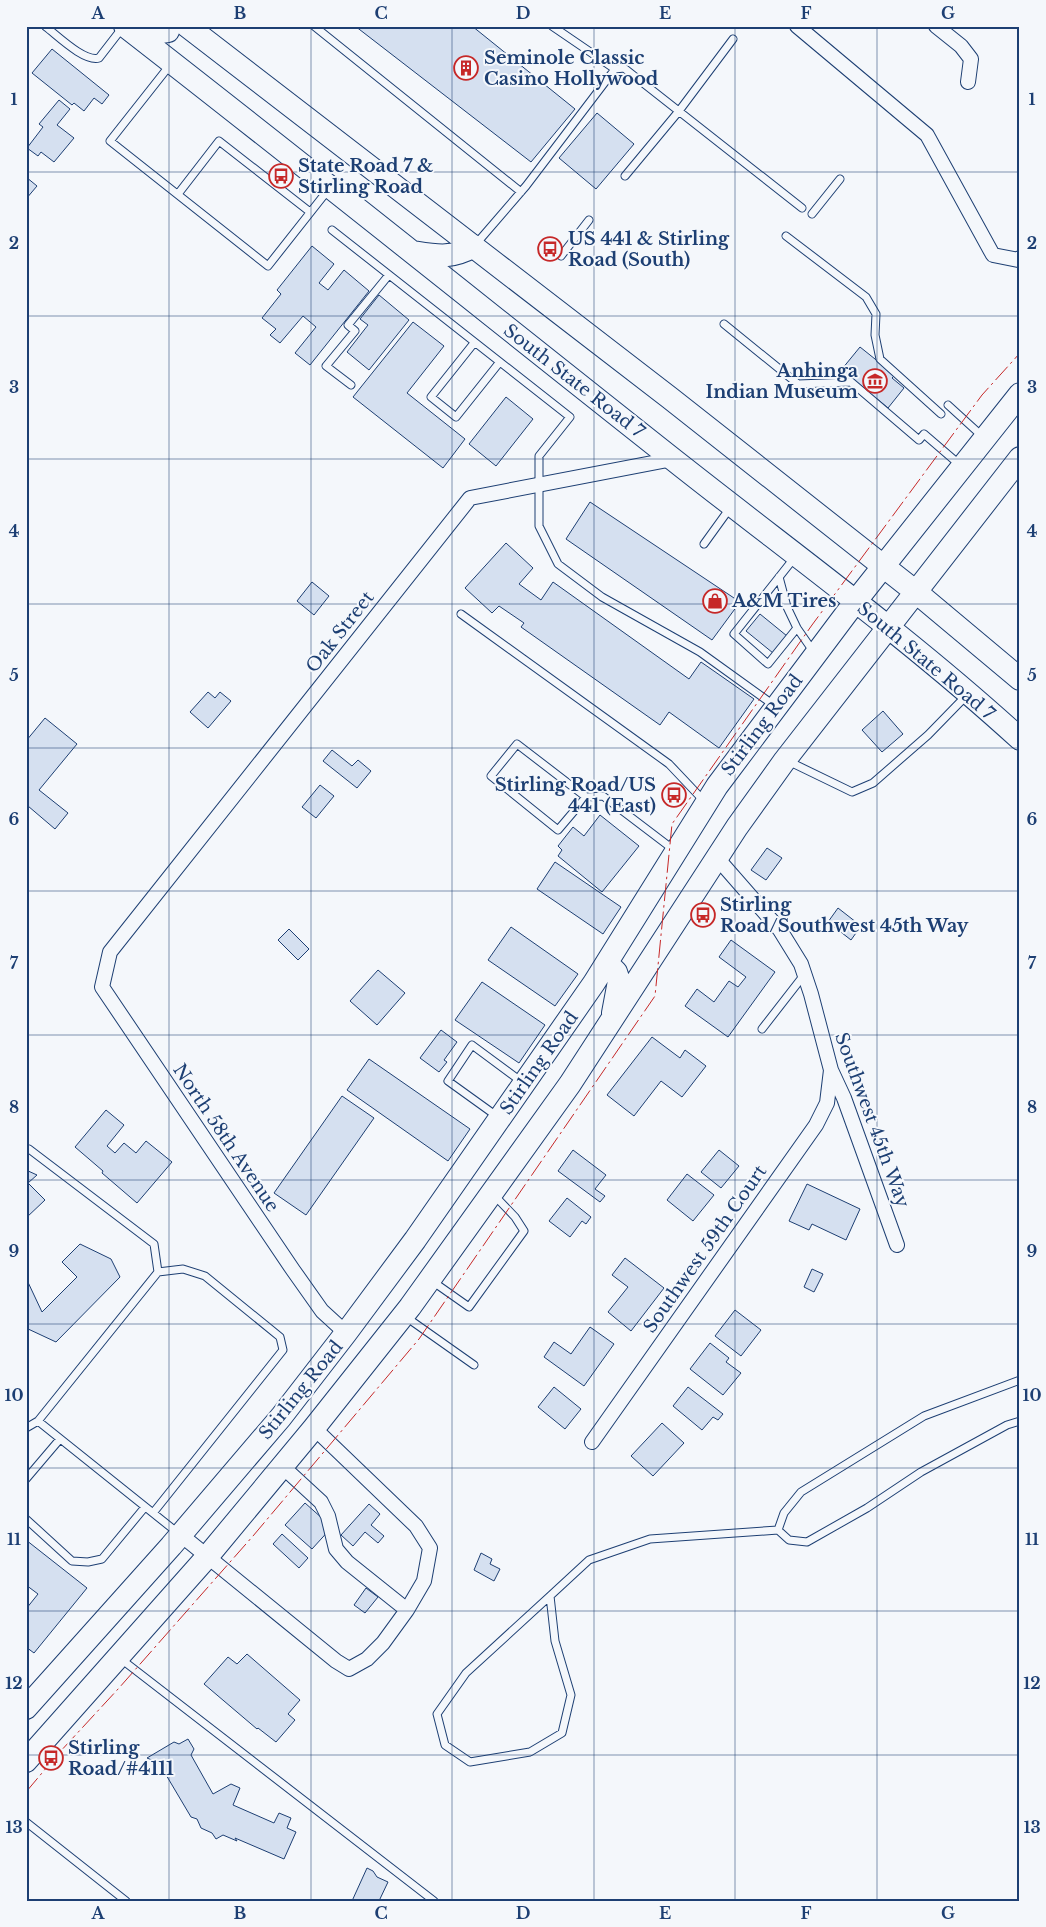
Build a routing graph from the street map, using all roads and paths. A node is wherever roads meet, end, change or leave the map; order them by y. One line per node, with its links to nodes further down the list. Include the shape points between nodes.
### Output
1 (170, 26): 8 (main road, via 168,31 152,34)
2 (186, 26): 25 (main road)
3 (314, 26): 17 (lane)
4 (552, 26): 11 (lane)
5 (797, 26): 28 (street, via 927,135 993,255)
6 (936, 26): 12 (street, via 961,46 971,59)
7 (46, 27): 8 (lane, via 84,56 96,59)
8 (125, 27): 10 (main road, South State Road 7)
9 (733, 39): 13 (lane)
10 (172, 63): 16 (main road, South State Road 7); 18 (lane, via 110,141)
11 (615, 69): 13 (lane, via 624,68); 17 (lane)
12 (968, 82)
13 (679, 111): 14 (lane); 19 (lane)
14 (625, 176)
15 (840, 179): 21 (lane)
16 (330, 188): 20 (lane); 26 (main road, South State Road 7)
17 (520, 192): 25 (lane)
18 (178, 194): 20 (lane, via 219,141); 20 (lane, via 268,266)
19 (802, 208)
20 (310, 212)
21 (812, 214)
22 (589, 220): 27 (lane)
23 (332, 230): 29 (lane)
24 (786, 236): 36 (lane, via 866,298 876,314 875,335 880,359)
25 (474, 246): 26 (main road, via 461,254 443,257); 45 (main road)
26 (411, 252): 39 (main road, South State Road 7)
27 (561, 256)
28 (1019, 259)
29 (388, 276): 31 (lane); 33 (lane, via 348,325 355,331 326,366)
30 (724, 324): 40 (lane, via 798,384 851,382)
31 (474, 343): 32 (lane); 32 (lane, via 431,397 456,417)
32 (499, 362): 41 (lane, via 570,417 539,456)
33 (350, 385)
34 (1020, 394): 37 (main road, Stirling Road)
35 (948, 405): 37 (lane)
36 (941, 414)
37 (984, 438): 40 (main road, Stirling Road)
38 (1020, 458): 47 (main road, Stirling Road)
39 (673, 459): 41 (street, Oak Street); 42 (main road, South State Road 7)
40 (962, 467): 45 (main road, Stirling Road)
41 (540, 484): 55 (lane, via 539,526 558,564 602,597 700,652); 62 (street, Oak Street, via 470,498)
42 (732, 506): 43 (lane); 44 (main road, South State Road 7)
43 (704, 544)
44 (796, 556): 46 (lane); 48 (main road, South State Road 7)
45 (882, 567): 47 (main road); 48 (main road, Stirling Road)
46 (779, 577): 51 (lane); 51 (lane, via 734,634 768,664)
47 (916, 592): 50 (main road, Stirling Road); 53 (main road)
48 (855, 602): 50 (main road, South State Road 7); 52 (main road, Stirling Road)
49 (461, 614): 59 (lane, via 669,764)
50 (887, 627): 54 (main road, South State Road 7); 57 (main road, Stirling Road)
51 (797, 628): 52 (lane)
52 (815, 653): 55 (main road, Stirling Road)
53 (1020, 679)
54 (968, 694): 56 (main road, South State Road 7); 57 (lane, via 928,735 873,783 852,792)
55 (776, 707): 59 (main road, Stirling Road)
56 (1020, 739)
57 (785, 760): 61 (main road, Stirling Road)
58 (586, 797): 58 (lane, via 517,744 491,776 558,830); 60 (lane, via 603,796)
59 (706, 803): 60 (main road, Stirling Road)
60 (677, 852): 63 (main road, Stirling Road)
61 (718, 859): 64 (street, Southwest 45th Way, via 780,930); 65 (main road, Stirling Road)
62 (110, 952): 76 (street, North 58th Avenue, via 102,987 322,1312)
63 (608, 963): 65 (main road, via 619,981); 68 (main road, Stirling Road)
64 (804, 975): 66 (lane); 67 (street, Southwest 45th Way)
65 (612, 1022): 71 (main road, Stirling Road)
66 (762, 1029)
67 (831, 1070): 72 (street, Southwest 45th Way); 84 (street, Southwest 59th Court, via 827,1103 816,1124)
68 (524, 1084): 69 (main road, Stirling Road); 69 (lane, via 472,1046 448,1081)
69 (500, 1119): 76 (main road, Stirling Road)
70 (30, 1149): 73 (lane, via 154,1244)
71 (492, 1193): 74 (main road, Stirling Road); 74 (lane, via 524,1231 469,1307)
72 (897, 1244)
73 (158, 1272): 80 (lane); 88 (lane, via 183,1269 205,1276 280,1337 283,1350)
74 (430, 1280): 75 (main road, Stirling Road)
75 (404, 1315): 77 (lane); 82 (main road, Stirling Road)
76 (346, 1333): 91 (main road, Stirling Road)
77 (474, 1365)
78 (1020, 1380): 90 (lane, via 924,1416 800,1492 784,1513)
79 (1020, 1421): 90 (lane, via 921,1472 807,1542 789,1540)
80 (38, 1422): 81 (lane); 83 (lane)
81 (26, 1428)
82 (314, 1428): 85 (main road, Stirling Road); 94 (street, via 416,1526 430,1548 424,1581)
83 (60, 1439): 86 (lane); 87 (lane)
84 (592, 1442)
85 (282, 1467): 92 (main road, Stirling Road); 94 (street, via 321,1502 336,1549 347,1562)
86 (29, 1475)
87 (145, 1507): 88 (lane); 89 (lane, via 102,1559 88,1562 72,1561)
88 (153, 1513): 91 (lane)
89 (26, 1520)
90 (778, 1530): 93 (lane, via 650,1539 589,1560)
91 (181, 1535): 92 (street); 96 (main road, Stirling Road)
92 (207, 1557): 94 (street, via 349,1668 367,1659); 95 (main road, Stirling Road)
93 (550, 1596): 93 (lane, via 555,1641 571,1695 562,1733 530,1752 470,1762 445,1745 438,1714 466,1673)
94 (407, 1610)
95 (119, 1657): 97 (main road, Stirling Road); 100 (lane)
96 (26, 1708)
97 (26, 1760)
98 (26, 1822): 99 (lane)
99 (126, 1901)
100 (434, 1901)

